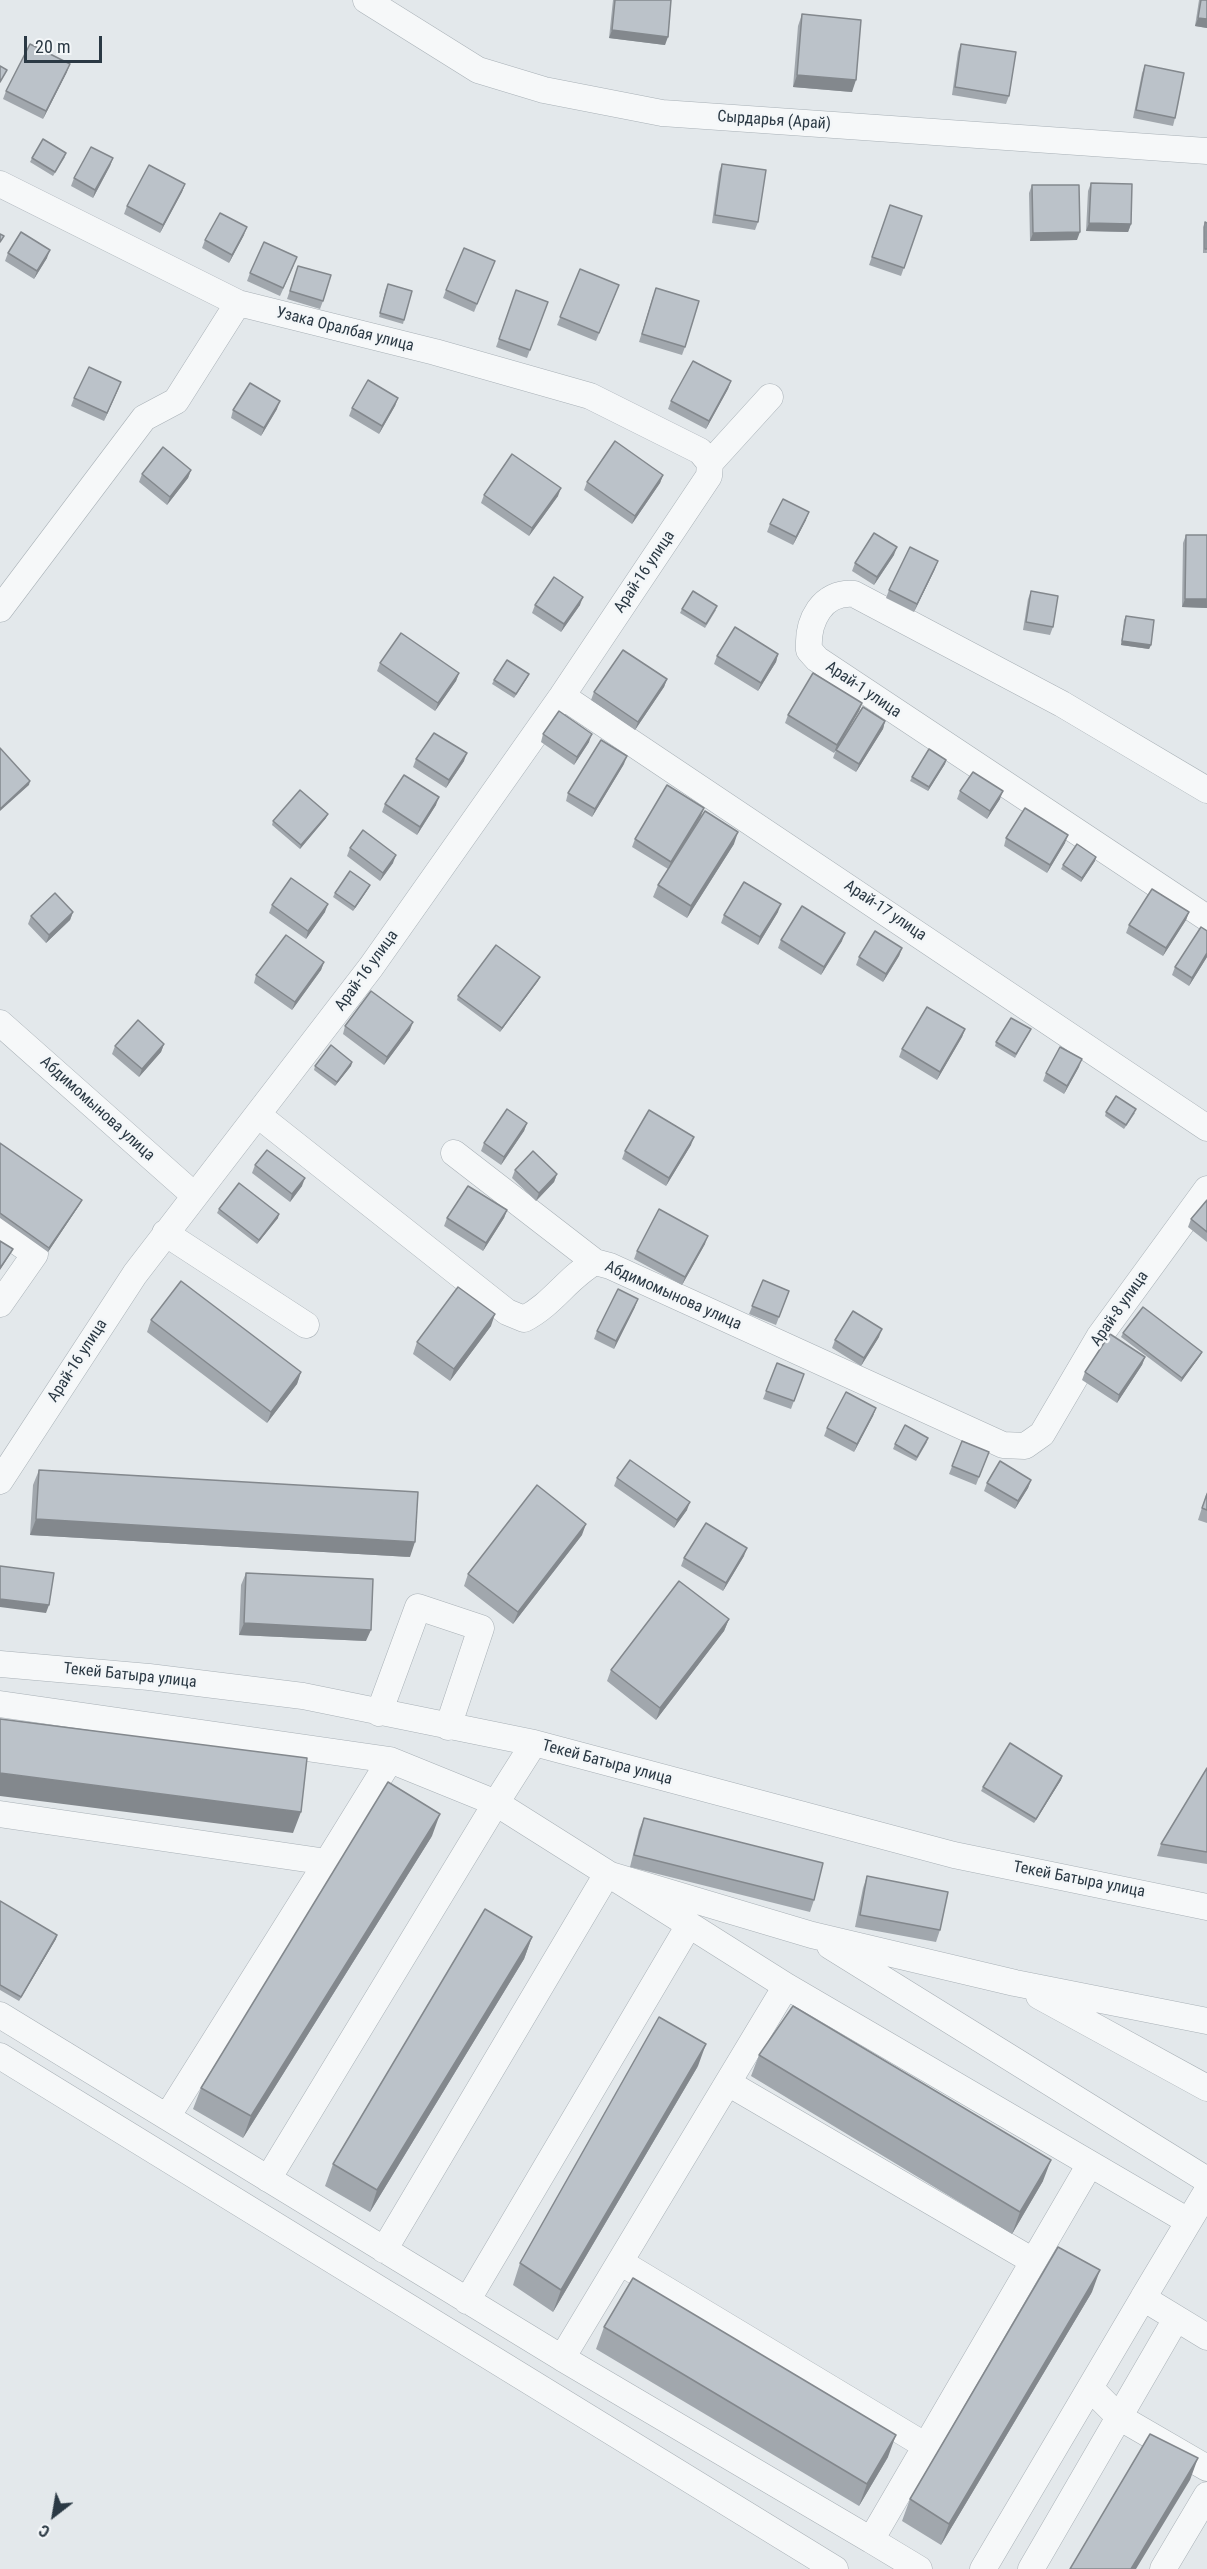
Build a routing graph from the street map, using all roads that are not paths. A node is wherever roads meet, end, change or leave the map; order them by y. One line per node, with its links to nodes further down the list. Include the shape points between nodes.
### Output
1 (366, 0): 2 (street, Сырдарья (Арай), via 478,70 544,90 662,113)
2 (1207, 151)
3 (0, 184): 4 (street, Узака Оралбая улица)
4 (238, 303): 6 (street, Узака Оралбая улица, via 590,396); 7 (street, via 176,400 144,418)
5 (770, 397): 6 (street)
6 (705, 457): 8 (street, Арай-16 улица, via 709,476)
7 (0, 609)
8 (562, 696): 12 (street, Арай-16 улица, via 371,967); 13 (street, Арай-17 улица)
9 (1207, 790): 10 (street, Арай-1 улица, via 1062,704 854,594 841,593 830,599 818,609 811,623 809,650 817,659)
10 (1207, 918)
11 (0, 1023): 16 (street, Абдимомынова улица)
12 (258, 1114): 16 (street, Арай-16 улица); 19 (street, Абдимомынова улица, via 507,1312 524,1319 539,1312 582,1269)
13 (1207, 1128)
14 (454, 1153): 19 (street)
15 (1207, 1189): 22 (street, Арай-8 улица, via 1099,1337)
16 (194, 1195): 18 (street, Арай-16 улица)
17 (0, 1230): 20 (street, via 35,1254)
18 (165, 1233): 21 (street); 23 (street, Арай-16 улица)
19 (595, 1262): 22 (street, Абдимомынова улица, via 1003,1445 1025,1446)
20 (0, 1304)
21 (306, 1325)
22 (1042, 1434)
23 (0, 1481)
24 (0, 1664): 26 (street, Текей Батыра улица, via 303,1696)
25 (0, 1704): 29 (street)
26 (379, 1713): 27 (street, Текей Батыра улица); 27 (street, via 418,1607 481,1628)
27 (448, 1727): 28 (street, Текей Батыра улица)
28 (534, 1743): 30 (street); 34 (street, Текей Батыра улица, via 954,1855)
29 (390, 1760): 30 (street); 32 (street)
30 (496, 1803): 33 (street); 46 (street)
31 (0, 1814): 32 (street)
32 (327, 1862): 44 (street)
33 (607, 1874): 35 (street); 36 (street); 50 (street)
34 (1207, 1907)
35 (689, 1925): 38 (street); 54 (street)
36 (812, 1935): 37 (street); 47 (street)
37 (1015, 1983): 40 (street); 43 (street)
38 (786, 1986): 42 (street); 45 (street)
39 (0, 2015): 44 (street)
40 (1207, 2021)
41 (0, 2056): 64 (street)
42 (728, 2083): 51 (street); 52 (street)
43 (1207, 2088)
44 (167, 2117): 46 (street)
45 (1090, 2164): 49 (street); 51 (street)
46 (268, 2179): 50 (street)
47 (1207, 2180)
48 (1207, 2191): 49 (street)
49 (1188, 2222): 53 (street)
50 (384, 2250): 54 (street)
51 (1034, 2261): 60 (street)
52 (620, 2262): 57 (street); 60 (street)
53 (1143, 2298): 55 (street); 58 (street)
54 (467, 2301): 57 (street)
55 (1176, 2319): 56 (street); 59 (street)
56 (1207, 2337)
57 (562, 2358): 63 (street)
58 (1090, 2388): 59 (street); 66 (street)
59 (1119, 2417): 61 (street); 67 (street)
60 (926, 2446): 63 (street)
61 (1207, 2468)
62 (1207, 2495): 68 (street)
63 (871, 2540): 65 (street)
64 (835, 2569)
65 (920, 2569)
66 (983, 2569)
67 (1031, 2569)
68 (1162, 2569)

